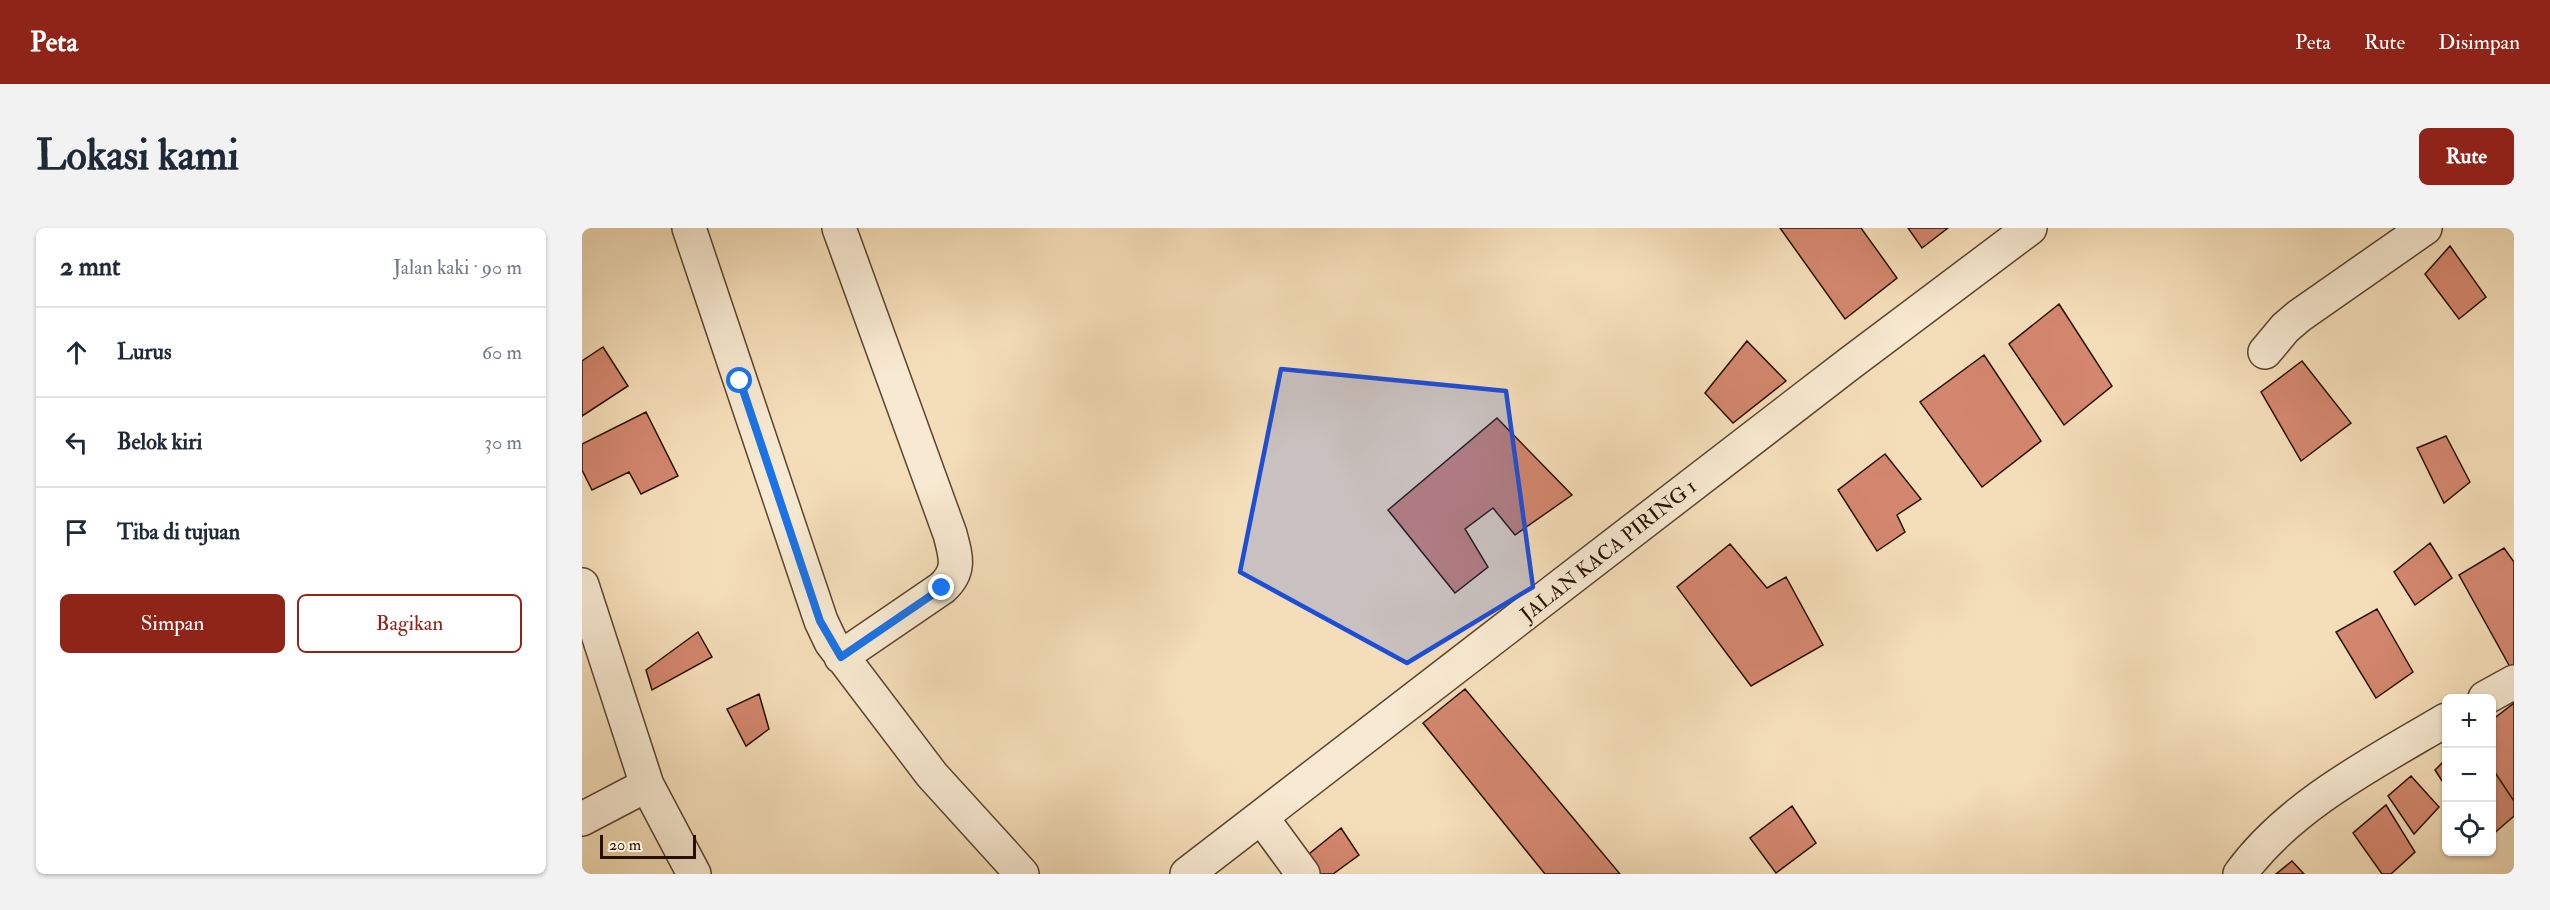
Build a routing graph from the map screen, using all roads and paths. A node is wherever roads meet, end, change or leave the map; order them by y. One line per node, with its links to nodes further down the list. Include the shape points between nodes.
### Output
1 (689, 228): 7 (street, via 820,621)
2 (839, 228): 7 (street, via 950,534 956,564 952,579 942,588)
3 (2030, 228): 12 (street, JALAN KACA PIRING 1)
4 (2425, 228): 5 (street, via 2299,316)
5 (2265, 351)
6 (582, 585): 11 (street)
7 (841, 657): 15 (street, via 940,784)
8 (2514, 682): 9 (street)
9 (2494, 694)
10 (2442, 722): 18 (street, via 2361,770 2293,819)
11 (647, 784): 13 (street); 14 (street)
12 (1262, 818): 16 (street, JALAN KACA PIRING 1); 17 (street)
13 (582, 819)
14 (694, 874)
15 (1022, 874)
16 (1187, 874)
17 (1303, 874)
18 (2240, 874)

